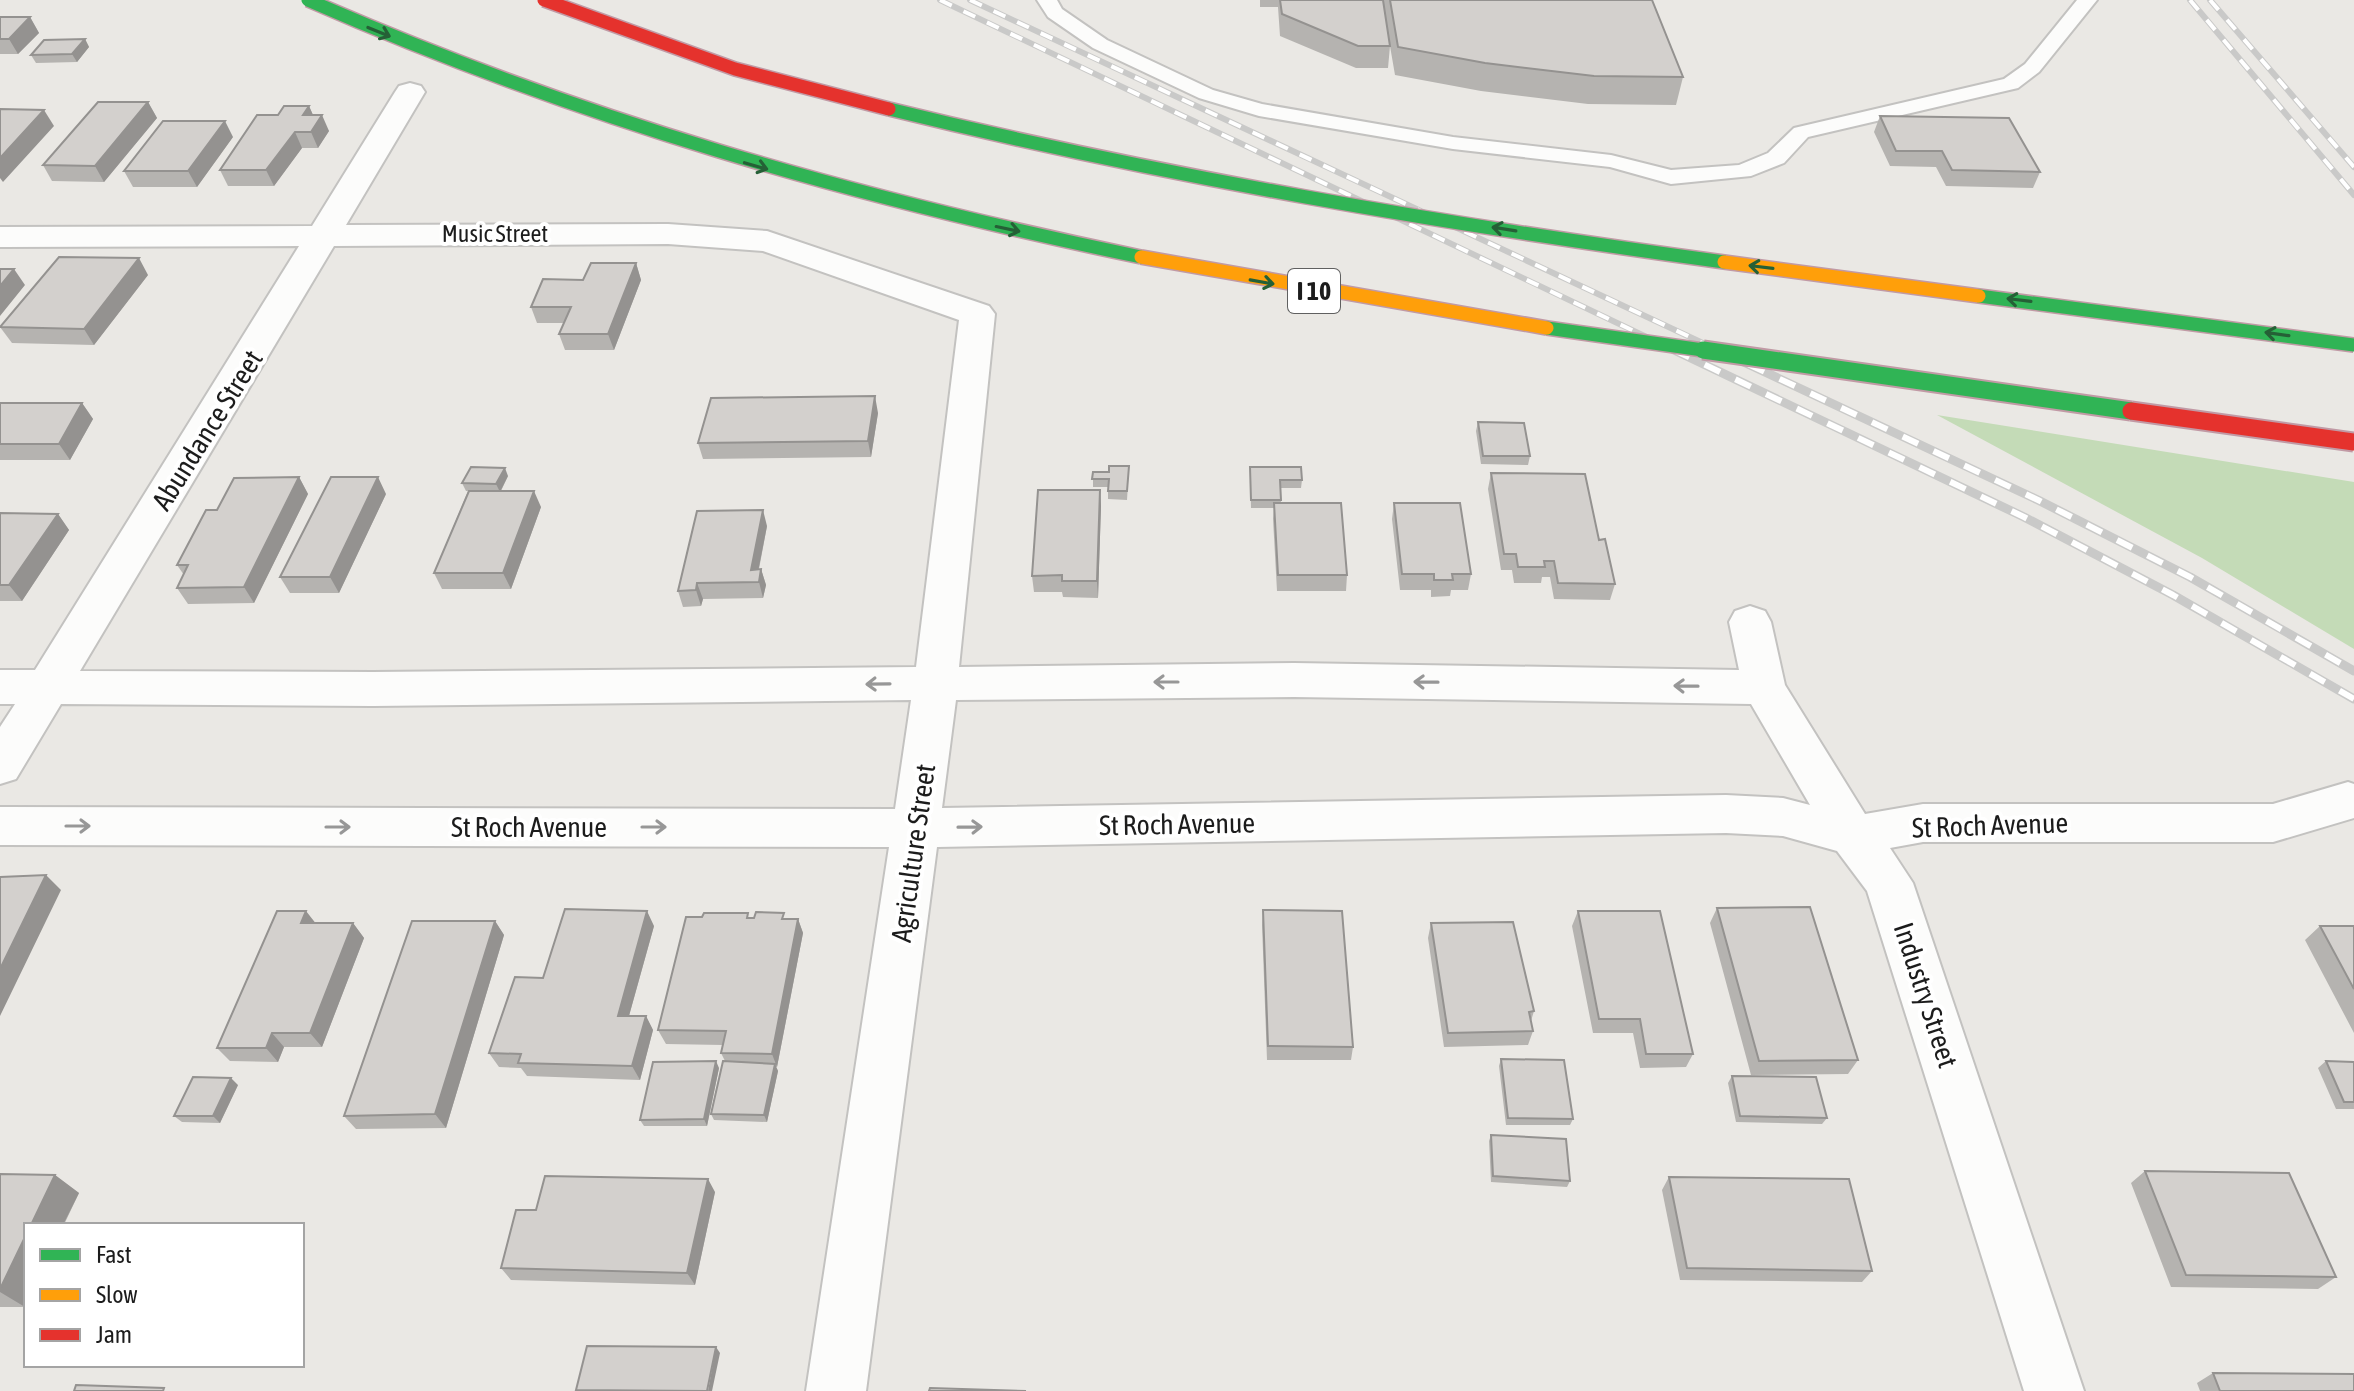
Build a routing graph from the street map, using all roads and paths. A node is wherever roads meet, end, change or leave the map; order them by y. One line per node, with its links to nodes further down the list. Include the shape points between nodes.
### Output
1 (308, 0): 10 (highway, I 10, one-way to 10, bridge, via 552,102 685,146 843,190 1193,269 1579,333)
2 (544, 0): 9 (highway, one-way to 2, bridge, via 1662,254 1238,187 1004,139 735,69)
3 (1047, 0): 4 (lane, via 1055,13 1100,44 1206,94 1259,110 1453,143 1611,161 1671,177 1743,171 1776,158 1801,132 2011,84 2032,68)
4 (2087, 0)
5 (410, 92): 6 (street, Abundance Street)
6 (326, 235): 7 (street, Music Street); 8 (street, Music Street, via 668,234 767,241); 14 (street, Abundance Street)
7 (0, 237)
8 (977, 314): 12 (street, Agriculture Street)
9 (2354, 345)
10 (2354, 442)
11 (1750, 622): 15 (street, Industry Street)
12 (936, 683): 14 (street, one-way to 14); 15 (street, one-way to 12, via 1294,680); 19 (street, Agriculture Street)
13 (0, 687): 14 (street)
14 (48, 687): 16 (street, Abundance Street)
15 (1764, 687): 20 (street, Industry Street)
16 (0, 766)
17 (2348, 801): 20 (street, St Roch Avenue, via 2273,823 1923,823)
18 (0, 826): 19 (street, St Roch Avenue, one-way to 19)
19 (917, 828): 20 (street, St Roch Avenue, one-way to 20, via 1726,814 1783,817); 21 (street, Agriculture Street)
20 (1853, 836): 22 (street, Industry Street, via 1889,883)
21 (836, 1391)
22 (2054, 1391)

